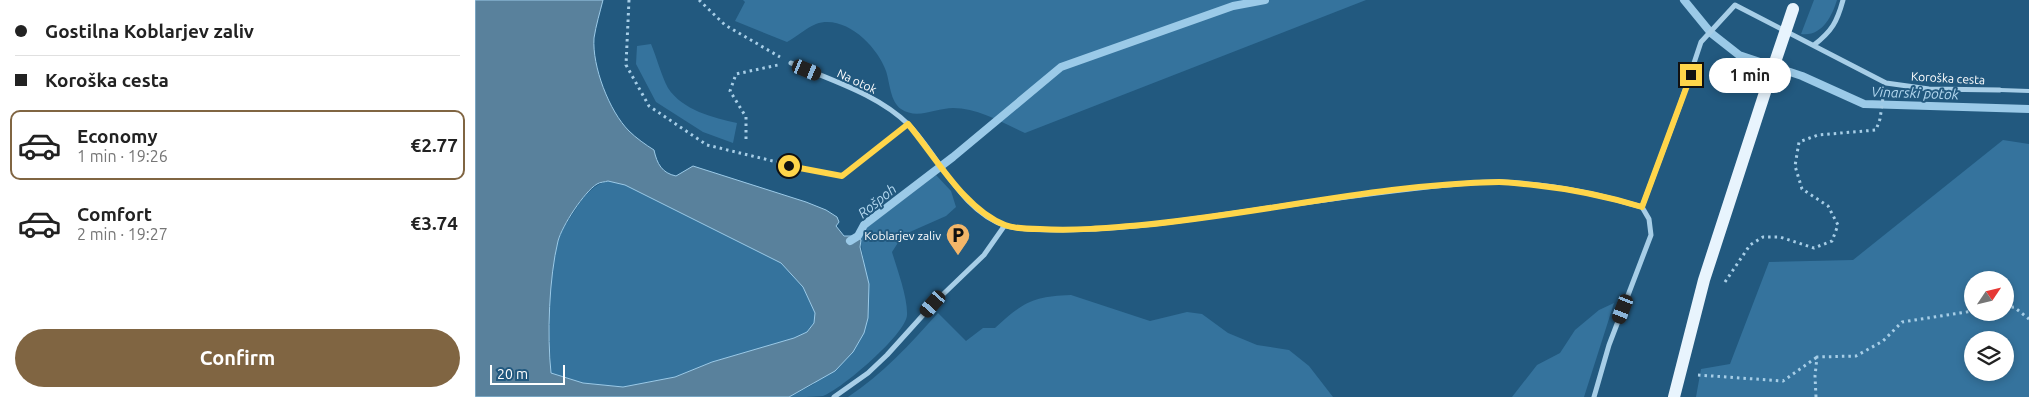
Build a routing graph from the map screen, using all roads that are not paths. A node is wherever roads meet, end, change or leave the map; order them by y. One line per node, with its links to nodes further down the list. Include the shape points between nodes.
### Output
1 (1843, 0): 3 (street, via 1839,16 1828,35)
2 (1795, 5): 13 (main road, bridge, via 1705,280)
3 (1814, 45): 5 (street, Koroška cesta, via 1886,83 1929,89); 9 (street, Koroška cesta, via 1735,5 1701,42)
4 (791, 63): 7 (street, Na otok, via 870,96)
5 (2001, 90): 6 (lane)
6 (2029, 91)
7 (908, 124): 8 (lane, via 842,176); 10 (street, Na otok, via 967,201)
8 (789, 166)
9 (1642, 207): 10 (street, via 1574,190 1501,182 1381,192 1116,228 1049,230); 12 (street, via 1649,219 1651,235 1609,345)
10 (1005, 225): 11 (street, via 984,255 887,355 868,373)
11 (833, 397)
12 (1594, 397)
13 (1674, 397)

